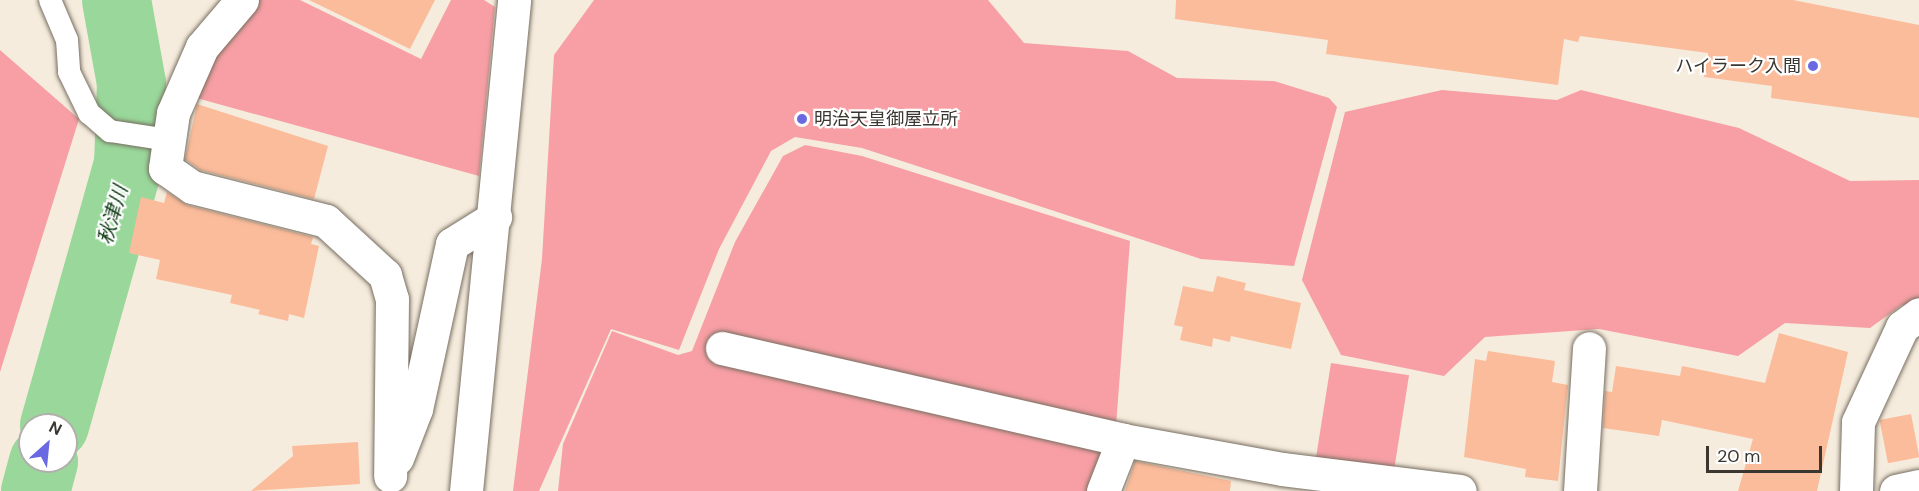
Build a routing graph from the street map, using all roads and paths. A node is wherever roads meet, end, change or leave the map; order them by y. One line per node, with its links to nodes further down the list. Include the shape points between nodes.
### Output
1 (50, 0): 4 (lane, via 67,40 69,72 89,113 110,131)
2 (242, 0): 4 (street, via 202,47 173,113)
3 (514, 0): 5 (street)
4 (167, 139): 10 (street, via 165,168 192,186 326,220 385,275 392,299)
5 (495, 217): 10 (street, via 452,244 417,409); 12 (street)
6 (1919, 314): 16 (street, via 1902,327 1858,422)
7 (722, 348): 9 (street)
8 (1589, 348): 15 (street)
9 (1123, 440): 13 (street); 14 (street, via 1282,469)
10 (384, 484)
11 (1919, 486): 17 (street)
12 (466, 491)
13 (1103, 491)
14 (1460, 491)
15 (1580, 491)
16 (1856, 491)
17 (1896, 491)

